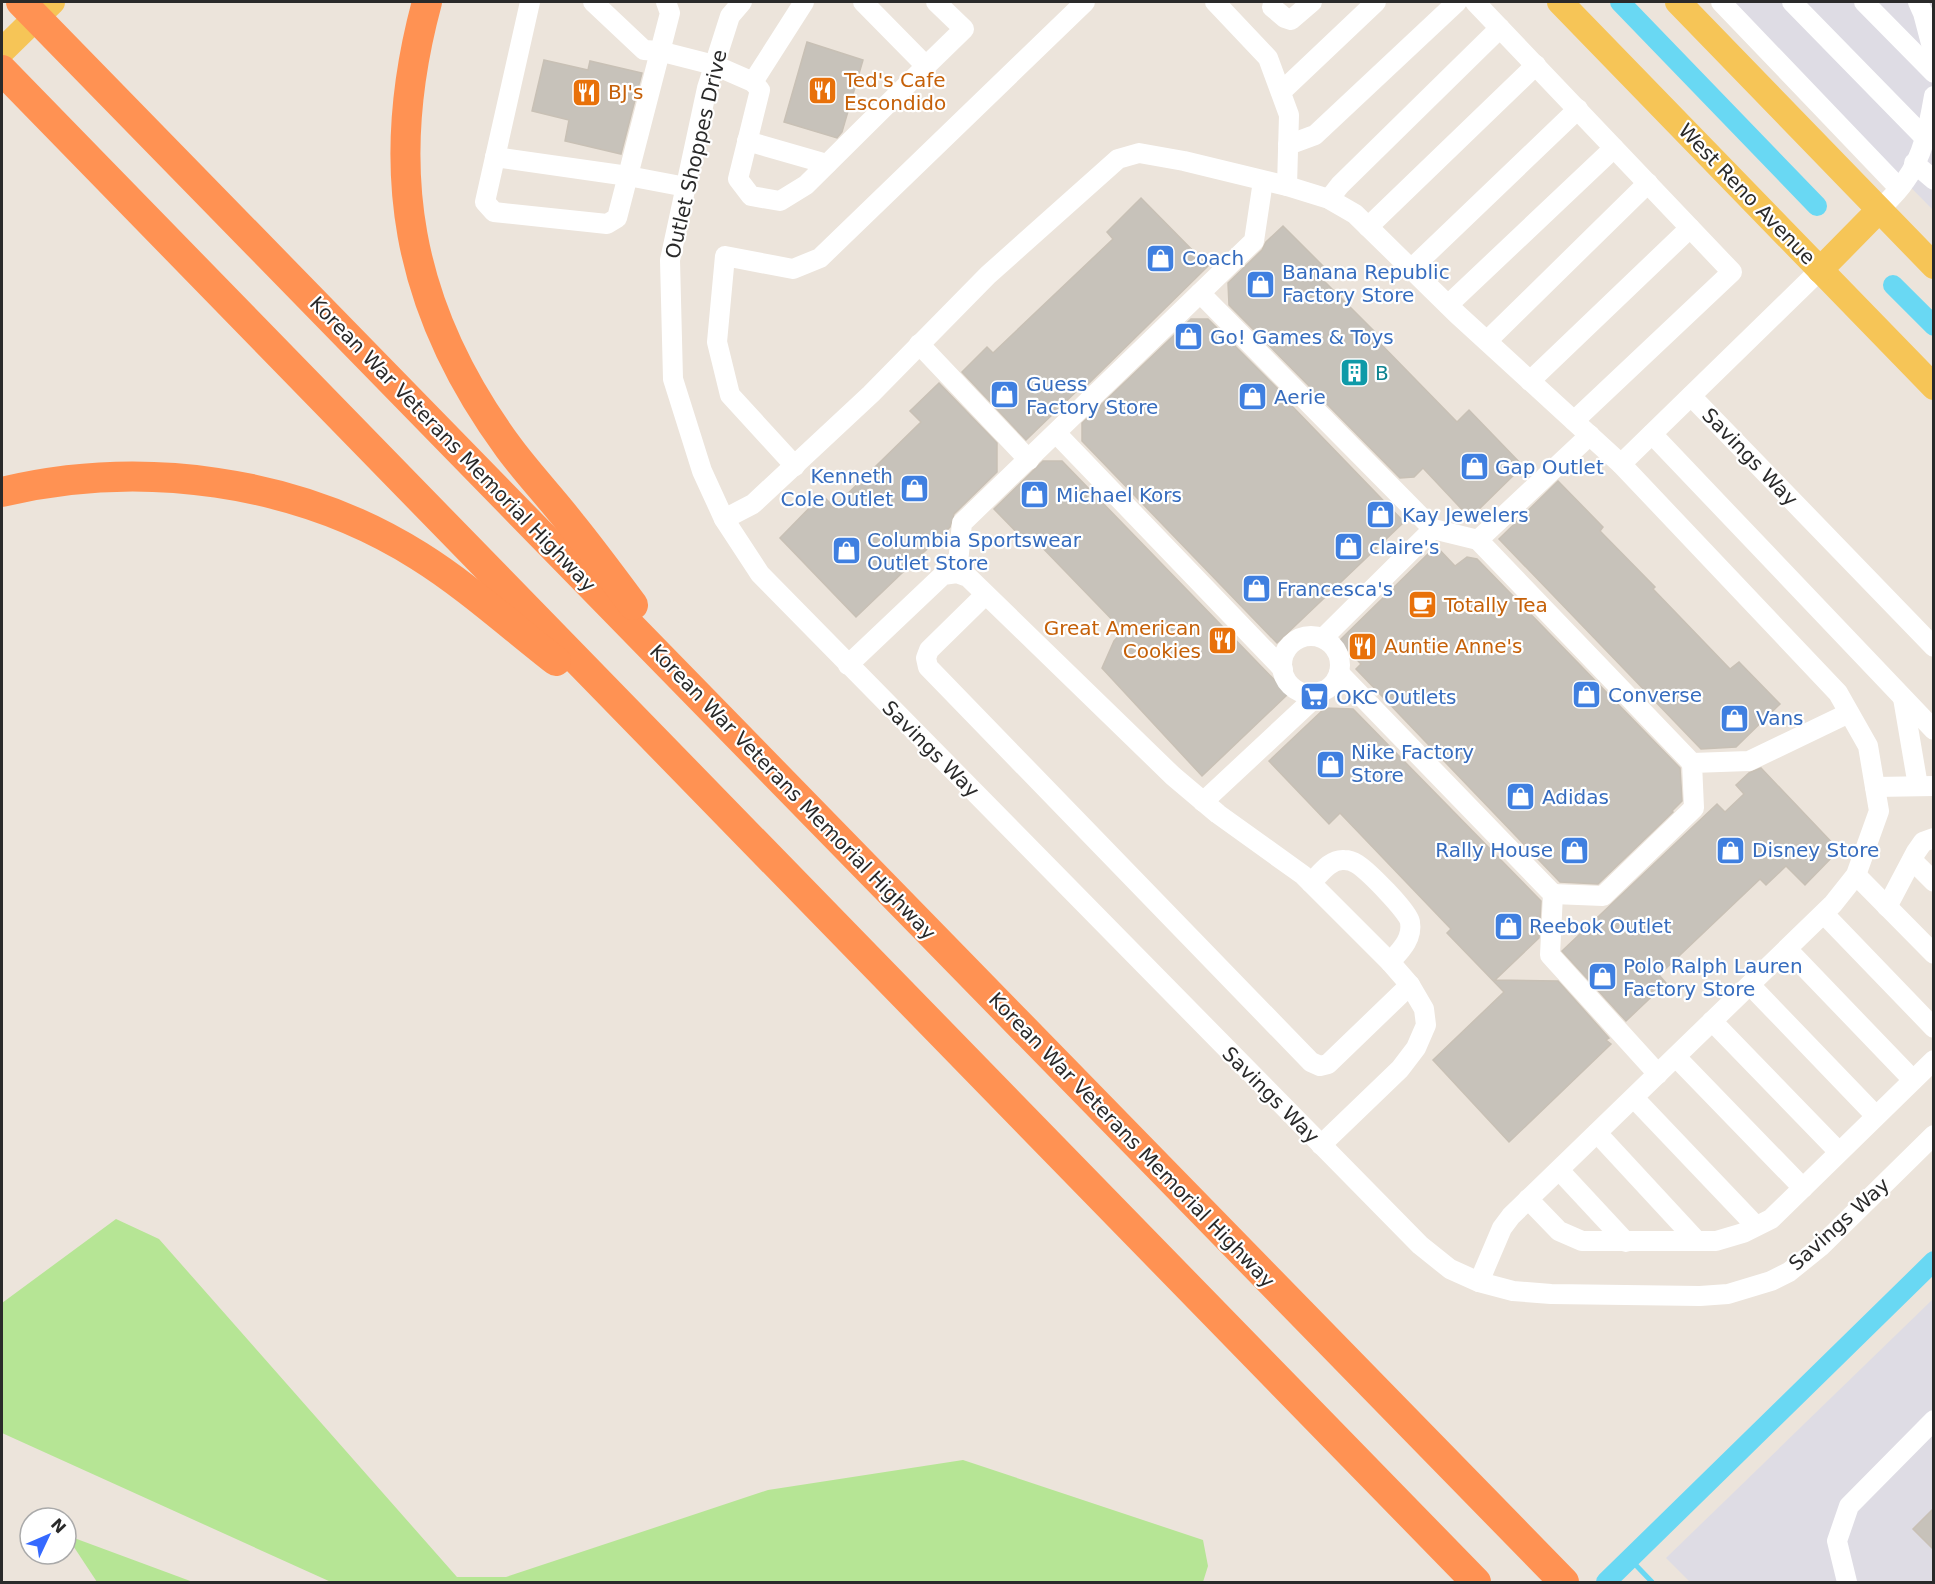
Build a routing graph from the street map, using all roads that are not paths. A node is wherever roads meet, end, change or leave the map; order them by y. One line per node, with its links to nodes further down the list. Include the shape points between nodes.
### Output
1 (21, 2): 85 (highway, Korean War Veterans Memorial Highway)
2 (52, 2): 25 (main road)
3 (427, 2): 85 (highway, via 411,72 404,162 418,263 433,314 477,400 509,448)
4 (530, 2): 41 (street)
5 (593, 2): 26 (street, via 644,50)
6 (666, 2): 26 (street, via 670,13)
7 (742, 2): 28 (street, Outlet Shoppes Drive, via 730,16)
8 (804, 2): 33 (street)
9 (863, 2): 30 (street)
10 (936, 2): 30 (street, via 964,29)
11 (1085, 2): 71 (street, via 820,258 793,268 725,256 717,342 730,394)
12 (1215, 2): 34 (street, via 1268,58)
13 (1312, 2): 23 (street, via 1291,20)
14 (1377, 2): 34 (street)
15 (1457, 2): 39 (street, via 1315,135)
16 (1475, 2): 24 (street)
17 (1560, 2): 57 (main road, West Reno Avenue)
18 (1678, 2): 52 (main road)
19 (1720, 2): 50 (street)
20 (1792, 2): 37 (street)
21 (1864, 2): 32 (street)
22 (1918, 2): 27 (street)
23 (1272, 7)
24 (1500, 28): 29 (street); 51 (street)
25 (2, 51)
26 (659, 51): 28 (street); 44 (street)
27 (1934, 56)
28 (714, 65): 33 (street); 49 (street, Outlet Shoppes Drive)
29 (1536, 65): 36 (street); 53 (street)
30 (927, 66): 43 (street)
31 (2, 70): 88 (highway)
32 (1934, 73)
33 (753, 82): 38 (street, via 760,90)
34 (1281, 92): 39 (street, via 1289,115)
35 (1934, 96): 37 (street)
36 (1578, 109): 40 (street); 56 (street)
37 (1925, 138): 42 (street)
38 (747, 141): 43 (street); 43 (street, via 738,178 751,196 780,201 806,185)
39 (1288, 145): 48 (street)
40 (1614, 148): 47 (street); 59 (street)
41 (495, 157): 44 (street); 44 (street, via 485,202 494,212 607,224 617,218)
42 (1914, 163): 45 (street); 50 (street)
43 (827, 164)
44 (628, 176): 49 (street)
45 (1934, 180)
46 (1263, 181): 48 (street); 58 (street, via 1254,241); 61 (street, via 1139,153 1118,159 988,275)
47 (1648, 183): 54 (street); 60 (street)
48 (1287, 186): 51 (street)
49 (686, 188): 73 (street, Outlet Shoppes Drive, via 670,260 673,379 702,471)
50 (1899, 188): 52 (street)
51 (1329, 199): 53 (street)
52 (1879, 210): 55 (main road); 57 (main road)
53 (1368, 227): 56 (street)
54 (1690, 228): 62 (street); 65 (street, via 1732,272)
55 (1934, 266)
56 (1411, 269): 59 (street)
57 (1820, 270): 63 (main road, West Reno Avenue); 64 (street, Savings Way)
58 (1200, 293): 66 (street); 74 (street)
59 (1448, 305): 60 (street)
60 (1487, 341): 62 (street)
61 (919, 344): 69 (street); 71 (street)
62 (1530, 381): 65 (street)
63 (1934, 387)
64 (1691, 396): 67 (street); 79 (street, Savings Way)
65 (1574, 421): 68 (street)
66 (1056, 433): 69 (street); 81 (street)
67 (1652, 434): 70 (street); 84 (street)
68 (1590, 435): 70 (street); 75 (street)
69 (1029, 460): 76 (street, via 962,523)
70 (1621, 464): 86 (street, via 1838,693)
71 (795, 466): 73 (street, via 753,504)
72 (2, 492): 88 (highway, via 88,478 173,479 229,484 327,511 391,540 440,570)
73 (724, 519): 80 (street, Savings Way, via 760,574)
74 (1434, 529): 75 (street); 78 (street)
75 (1478, 540): 89 (street)
76 (957, 573): 77 (street); 80 (street, via 943,575)
77 (985, 595): 92 (street); 105 (street, via 929,650 928,667 1311,1062 1328,1064)
78 (1323, 638): 81 (street, via 1296,639 1284,653); 82 (street, via 1337,651)
79 (1934, 647)
80 (848, 665): 116 (street, Savings Way)
81 (1283, 669): 83 (street, via 1294,688)
82 (1339, 673): 83 (street); 98 (street)
83 (1322, 692): 92 (street)
84 (1903, 698): 87 (street); 90 (street)
85 (715, 712): 127 (highway, Korean War Veterans Memorial Highway)
86 (1849, 713): 89 (street, via 1749,761); 91 (street, via 1868,746)
87 (1934, 730)
88 (656, 742): 126 (highway)
89 (1692, 763): 98 (street, via 1694,807 1603,896)
90 (1926, 786): 91 (street)
91 (1875, 787): 95 (street, via 1879,811)
92 (1203, 802): 97 (street)
93 (1934, 838): 94 (street, via 1923,842)
94 (1912, 860): 96 (street); 99 (street)
95 (1856, 875): 99 (street); 100 (street)
96 (1934, 882)
97 (1311, 883): 103 (street); 103 (street, via 1329,865 1347,859 1404,910 1410,921 1410,933)
98 (1553, 894): 110 (street, via 1550,955)
99 (1887, 907): 102 (street)
100 (1824, 914): 101 (street); 107 (street)
101 (1787, 950): 104 (street); 111 (street)
102 (1934, 954)
103 (1390, 962): 105 (street)
104 (1750, 985): 106 (street); 113 (street)
105 (1410, 986): 116 (street, via 1424,1009 1426,1025 1416,1048 1400,1069)
106 (1713, 1021): 108 (street); 117 (street)
107 (1934, 1028)
108 (1676, 1057): 110 (street); 119 (street)
109 (1934, 1060): 111 (street)
110 (1658, 1074): 112 (street)
111 (1913, 1080): 113 (street)
112 (1634, 1098): 114 (street); 121 (street)
113 (1876, 1116): 117 (street)
114 (1597, 1133): 118 (street); 122 (street)
115 (1934, 1135): 124 (street, Savings Way, via 1820,1247 1789,1272 1750,1289 1700,1296 1551,1294 1513,1291)
116 (1321, 1145): 124 (street, Savings Way, via 1420,1245 1450,1269)
117 (1839, 1152): 119 (street)
118 (1558, 1170): 120 (street); 123 (street)
119 (1803, 1188): 121 (street, via 1771,1219)
120 (1528, 1199): 123 (street, via 1559,1232 1581,1241); 124 (street, via 1502,1228)
121 (1756, 1226): 122 (street, via 1716,1241)
122 (1697, 1241): 123 (street)
123 (1626, 1242)
124 (1479, 1282)
125 (1934, 1420): 128 (street, via 1849,1506 1837,1540)
126 (1476, 1582)
127 (1564, 1582)
128 (1846, 1582)

